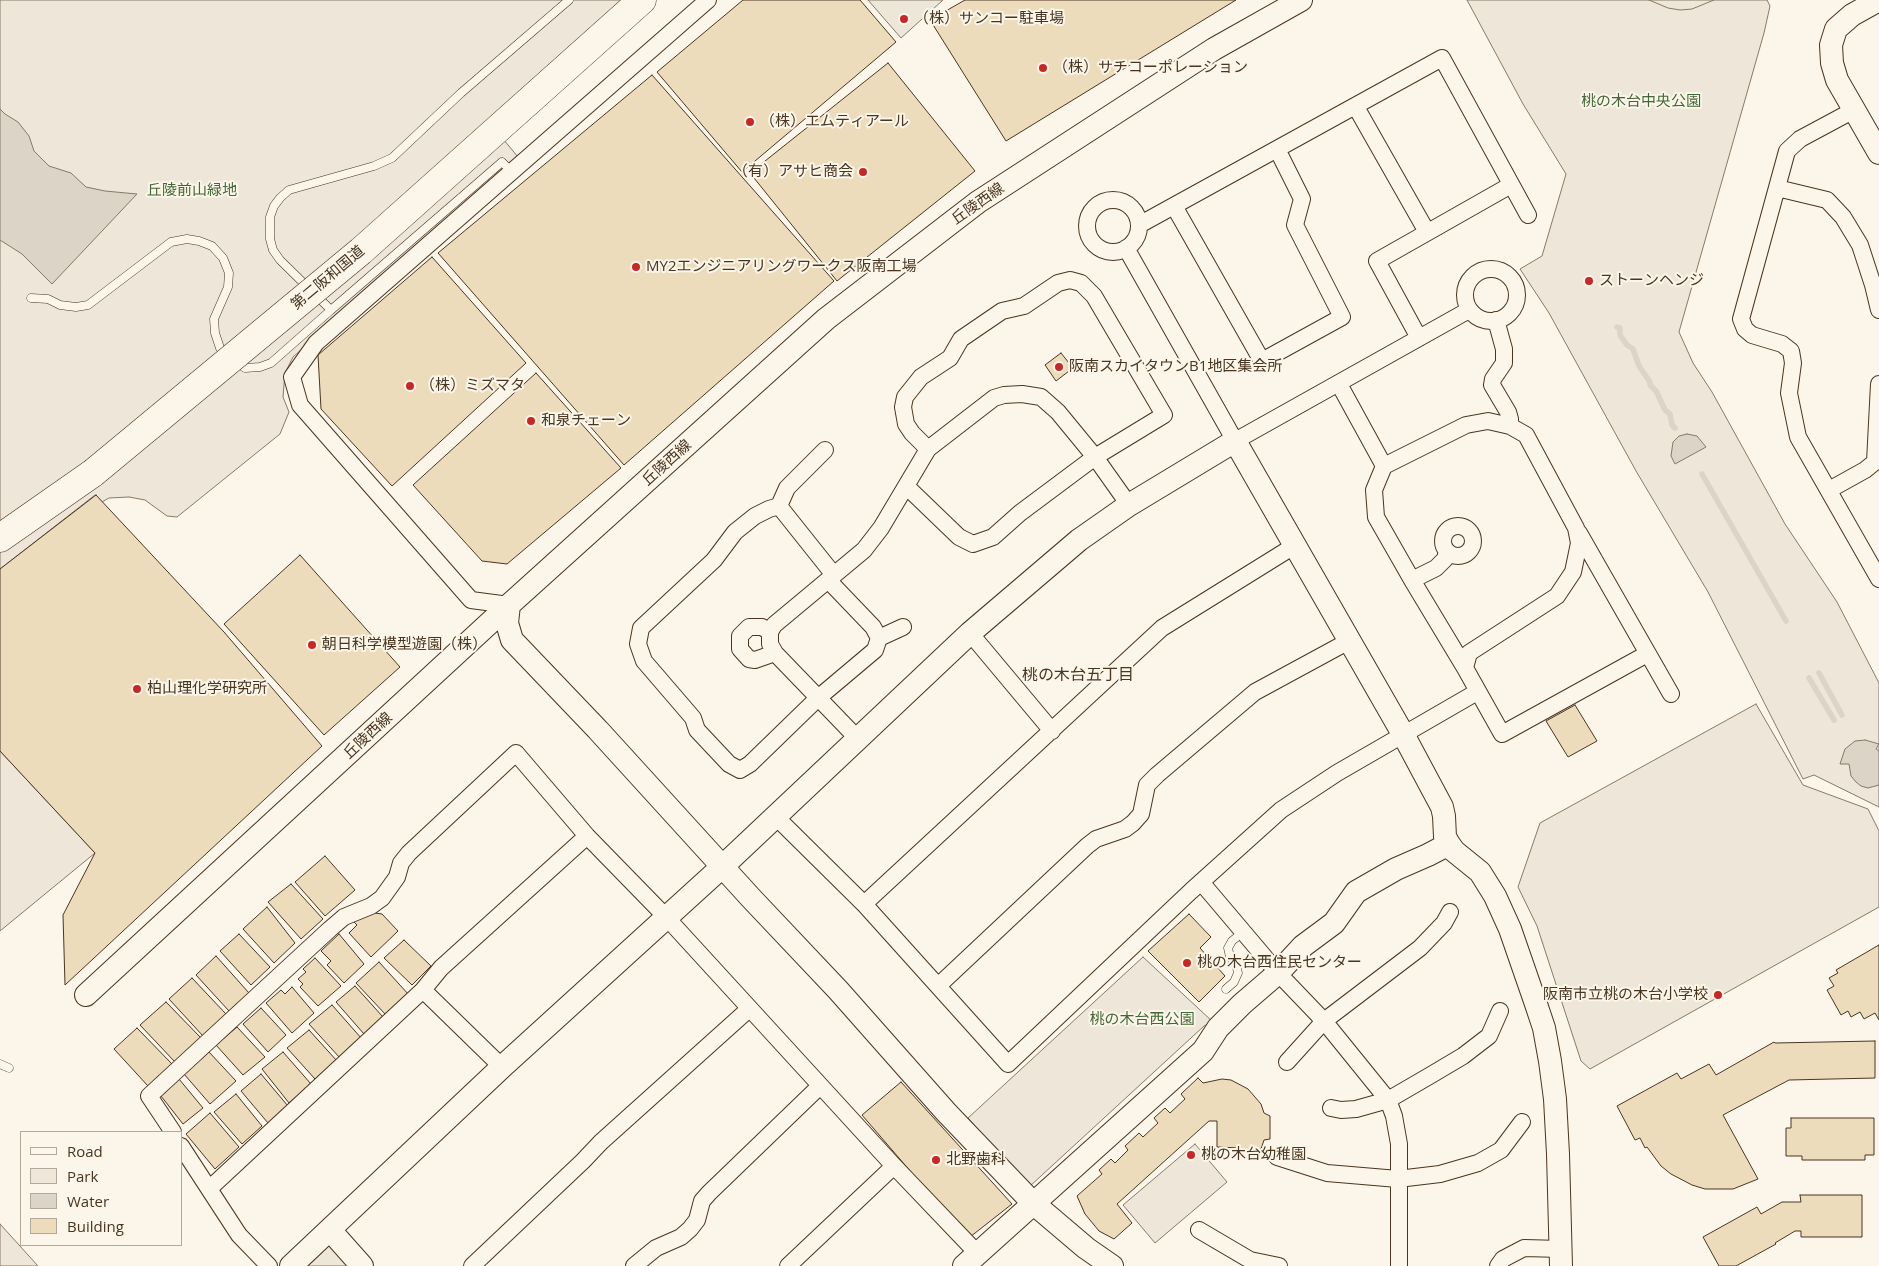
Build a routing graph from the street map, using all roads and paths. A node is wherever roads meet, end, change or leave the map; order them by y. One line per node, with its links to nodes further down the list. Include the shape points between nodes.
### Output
1 (569, 0): 19 (lane, via 461,92 392,158 289,190 280,198 270,217 273,250)
2 (641, 0): 37 (highway, 第二阪和国道, bridge, via 361,252 93,473)
3 (708, 0): 10 (street)
4 (1302, 0): 43 (street, 丘陵西線, via 1214,49 978,202 826,319)
5 (1879, 0): 7 (street, via 1852,15 1836,29 1830,45 1837,80)
6 (1356, 107): 8 (street); 11 (street, via 1442,58); 16 (street)
7 (1854, 110): 9 (street); 12 (street, via 1800,139 1787,151)
8 (1277, 149): 13 (street); 13 (street, via 1302,199 1295,225 1342,317 1262,361)
9 (1879, 154)
10 (512, 172): 19 (lane, via 502,162); 43 (street, via 316,343 292,377 300,405 471,600)
11 (1511, 185): 14 (street); 16 (street)
12 (1777, 188): 21 (street, via 1826,200 1843,217 1860,246); 33 (street, via 1741,318 1745,329 1752,335 1782,344 1790,351 1793,363 1788,393 1798,437)
13 (1174, 206): 15 (street)
14 (1528, 215)
15 (1139, 225): 17 (street, via 1138,234); 17 (street, via 1132,208 1116,200 1103,202 1090,215 1088,227 1093,242 1108,251)
16 (1427, 232): 23 (street, via 1377,261)
17 (1126, 248): 27 (street)
18 (31, 298): 19 (lane, via 76,307 88,305 172,242 187,239 212,246 223,258 229,273 228,287 214,319 215,334 220,348 245,368 271,362)
19 (331, 310)
20 (1470, 310): 22 (street, via 1478,318); 22 (street, via 1465,296 1474,275 1489,269 1505,273 1517,296 1511,312); 23 (street)
21 (1879, 310)
22 (1496, 320): 26 (street, via 1504,362 1492,379 1492,385 1508,412)
23 (1419, 338): 24 (street)
24 (1339, 384): 27 (street); 31 (street)
25 (1879, 384): 33 (street, via 1875,462)
26 (1510, 426): 31 (street, via 1488,421 1466,425); 36 (street, via 1526,435)
27 (1234, 441): 34 (street); 38 (street)
28 (928, 449): 30 (street, via 994,398 1022,394 1041,397 1058,412); 30 (street, via 906,424 903,406 905,397 921,377 950,358 961,340 1002,311 1024,306 1058,283 1070,280 1081,283 1094,296 1164,415); 32 (street)
29 (825, 450): 35 (street, via 787,488)
30 (1095, 457): 32 (street, via 993,537 973,544 959,537); 34 (street)
31 (1384, 466): 42 (street, via 1374,490 1376,517)
32 (906, 486): 40 (street, via 864,550)
33 (1829, 490): 41 (street)
34 (1129, 505): 46 (street, via 1079,540)
35 (779, 506): 40 (street); 54 (street, via 754,516 735,532 708,566 641,628 638,644 644,661 693,718 697,730 740,770)
36 (1576, 528): 50 (street); 51 (street, via 1580,543 1574,572 1557,596 1469,653)
37 (0, 538)
38 (1294, 546): 48 (street); 55 (street, via 1162,628)
39 (1447, 551): 42 (street, via 1445,559 1436,568)
40 (831, 577): 45 (street, via 774,625); 47 (street, via 874,627)
41 (1879, 579)
42 (1412, 580): 51 (street)
43 (510, 605): 61 (street, via 507,623 512,640); 71 (street, 丘陵西線)
44 (903, 627): 47 (street)
45 (770, 632): 49 (street, via 770,644); 49 (street, via 762,627 749,627 740,636 740,649 755,660)
46 (970, 633): 55 (street); 57 (street)
47 (879, 638): 54 (street, via 876,650)
48 (1349, 642): 56 (street); 68 (street, via 1255,692 1157,775 1147,786 1141,814 1133,823 1087,846)
49 (775, 652): 54 (street)
50 (1648, 654): 52 (street, via 1502,734); 53 (street)
51 (1465, 668): 52 (street)
52 (1477, 692): 56 (street)
53 (1671, 694)
54 (818, 698): 57 (street)
55 (1052, 731): 63 (street)
56 (1403, 734): 60 (street, via 1442,807 1445,837); 62 (street, via 1281,810)
57 (858, 739): 58 (street)
58 (776, 817): 61 (street); 63 (street)
59 (587, 836): 65 (street); 70 (street, via 441,968); 83 (street, via 516,753 409,853 382,898 337,923 149,1096)
60 (1449, 844): 67 (street, via 1356,892 1334,923 1303,946); 92 (street, via 1480,872 1494,896 1518,952 1544,1028 1555,1098)
61 (723, 866): 65 (street); 89 (street)
62 (1201, 882): 66 (street); 68 (street, via 1008,1064)
63 (864, 904): 68 (street)
64 (1450, 912): 74 (street, via 1420,948)
65 (667, 918): 72 (street); 77 (street)
66 (1243, 932): 67 (street); 69 (lane, via 1228,948 1238,973)
67 (1278, 973): 74 (street); 89 (street, via 1218,1028 1202,1051)
68 (938, 986)
69 (1226, 989)
70 (423, 990): 77 (street); 88 (street)
71 (86, 995)
72 (749, 1009): 79 (street); 97 (street, via 601,1142)
73 (1500, 1011): 80 (street, via 1489,1036 1464,1056)
74 (1324, 1021): 75 (street); 80 (street)
75 (1287, 1062)
76 (0, 1064): 78 (lane)
77 (502, 1067): 90 (street)
78 (9, 1068)
79 (820, 1086): 86 (street); 98 (street, via 709,1193 690,1229 656,1248)
80 (1388, 1100): 81 (street, via 1356,1109); 87 (street, via 1399,1144)
81 (1331, 1108)
82 (1522, 1122): 87 (street, via 1501,1150 1478,1163 1440,1174)
83 (171, 1131)
84 (182, 1148): 88 (street)
85 (1277, 1157): 87 (street, via 1327,1173)
86 (894, 1166): 93 (street); 99 (street)
87 (1398, 1179): 102 (street)
88 (209, 1189): 94 (street, via 239,1235)
89 (1033, 1203): 93 (street); 100 (street)
90 (330, 1230): 95 (street); 96 (street)
91 (1199, 1230): 101 (street, via 1250,1260)
92 (1561, 1258): 103 (street, via 1524,1248)
93 (971, 1260)
94 (269, 1266)
95 (291, 1266)
96 (362, 1266)
97 (472, 1266)
98 (634, 1266)
99 (788, 1266)
100 (1112, 1266)
101 (1279, 1266)
102 (1399, 1266)
103 (1498, 1266)

